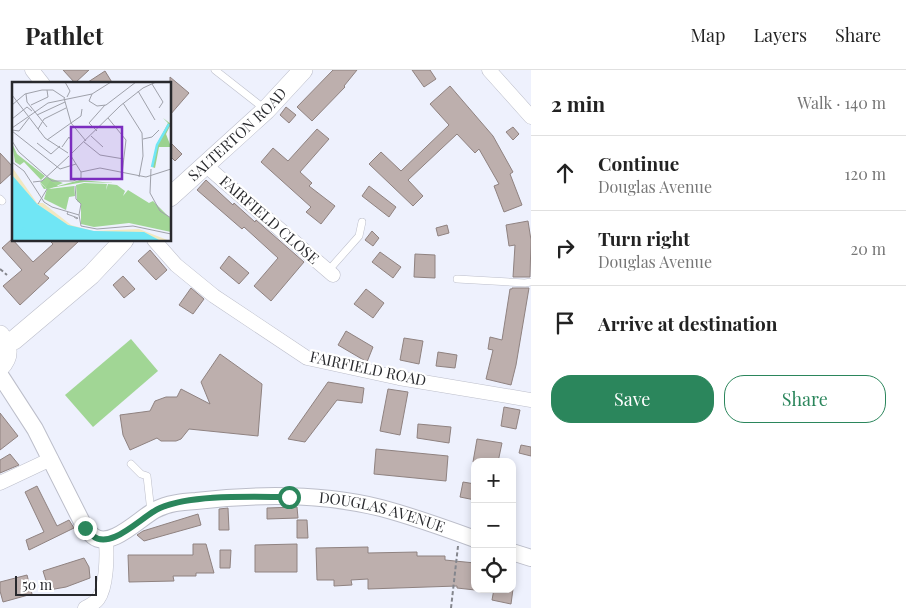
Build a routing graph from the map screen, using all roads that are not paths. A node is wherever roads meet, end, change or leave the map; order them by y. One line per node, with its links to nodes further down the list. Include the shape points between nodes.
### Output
1 (32, 70): 5 (street)
2 (215, 70): 6 (lane)
3 (303, 70): 6 (main road, SALTERTON ROAD)
4 (489, 70): 7 (street)
5 (41, 82)
6 (266, 110): 8 (main road, SALTERTON ROAD)
7 (531, 117)
8 (205, 165): 9 (main road, SALTERTON ROAD); 13 (street, FAIRFIELD CLOSE)
9 (171, 195)
10 (362, 222): 13 (lane, via 359,236)
11 (123, 241): 16 (main road, via 91,275 14,340)
12 (155, 241): 19 (street, FAIRFIELD ROAD, via 176,265 214,296 307,358 399,378)
13 (331, 273)
14 (457, 279): 15 (lane)
15 (531, 282)
16 (3, 338): 17 (main road, via 8,352)
17 (0, 367)
18 (0, 375): 20 (street)
19 (531, 400)
20 (51, 459): 22 (street); 25 (street, via 85,528 94,538)
21 (131, 464): 23 (lane, via 147,476)
22 (0, 483)
23 (151, 512): 24 (street, DOUGLAS AVENUE, via 174,503 222,498 345,501 382,508); 25 (street, DOUGLAS AVENUE)
24 (471, 538)
25 (106, 540): 28 (street, via 107,554 99,599)
26 (516, 552): 27 (street)
27 (530, 554)
28 (85, 608)

